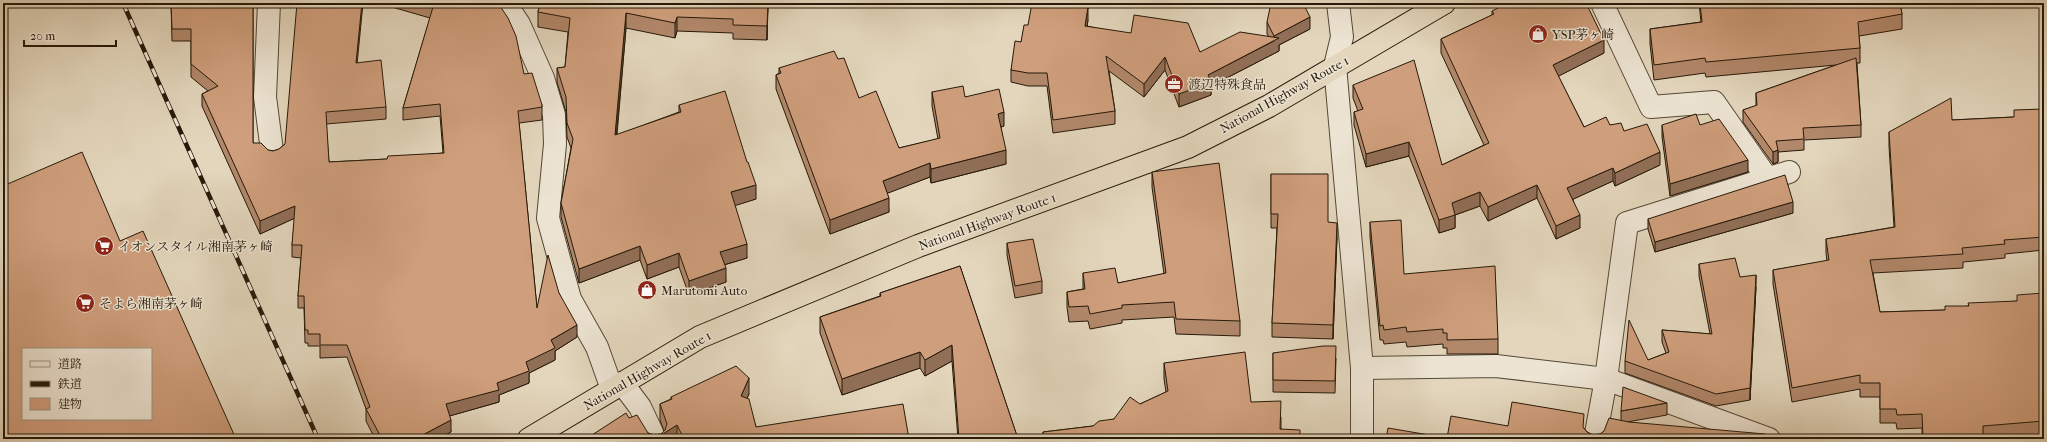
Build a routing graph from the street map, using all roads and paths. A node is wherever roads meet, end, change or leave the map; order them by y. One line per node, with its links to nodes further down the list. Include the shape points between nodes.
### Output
1 (269, 3): 7 (street, via 265,97)
2 (505, 3): 12 (street, via 519,24 543,78 554,115 555,144 548,218 570,299)
3 (1338, 3): 6 (street, via 1342,37)
4 (1444, 3): 6 (highway, National Highway Route 1)
5 (1602, 3): 9 (street, via 1651,107 1714,102)
6 (1335, 66): 10 (street); 12 (highway, National Highway Route 1, via 1269,106 1188,147 918,246 700,337)
7 (272, 151)
8 (1789, 172): 9 (street)
9 (1767, 178): 11 (street, via 1627,223)
10 (1362, 368): 11 (street, via 1496,366); 15 (street)
11 (1606, 379): 16 (street); 17 (street)
12 (617, 386): 13 (highway, National Highway Route 1); 14 (street, via 640,407)
13 (529, 439)
14 (655, 439)
15 (1362, 439)
16 (1595, 439)
17 (1769, 439)

